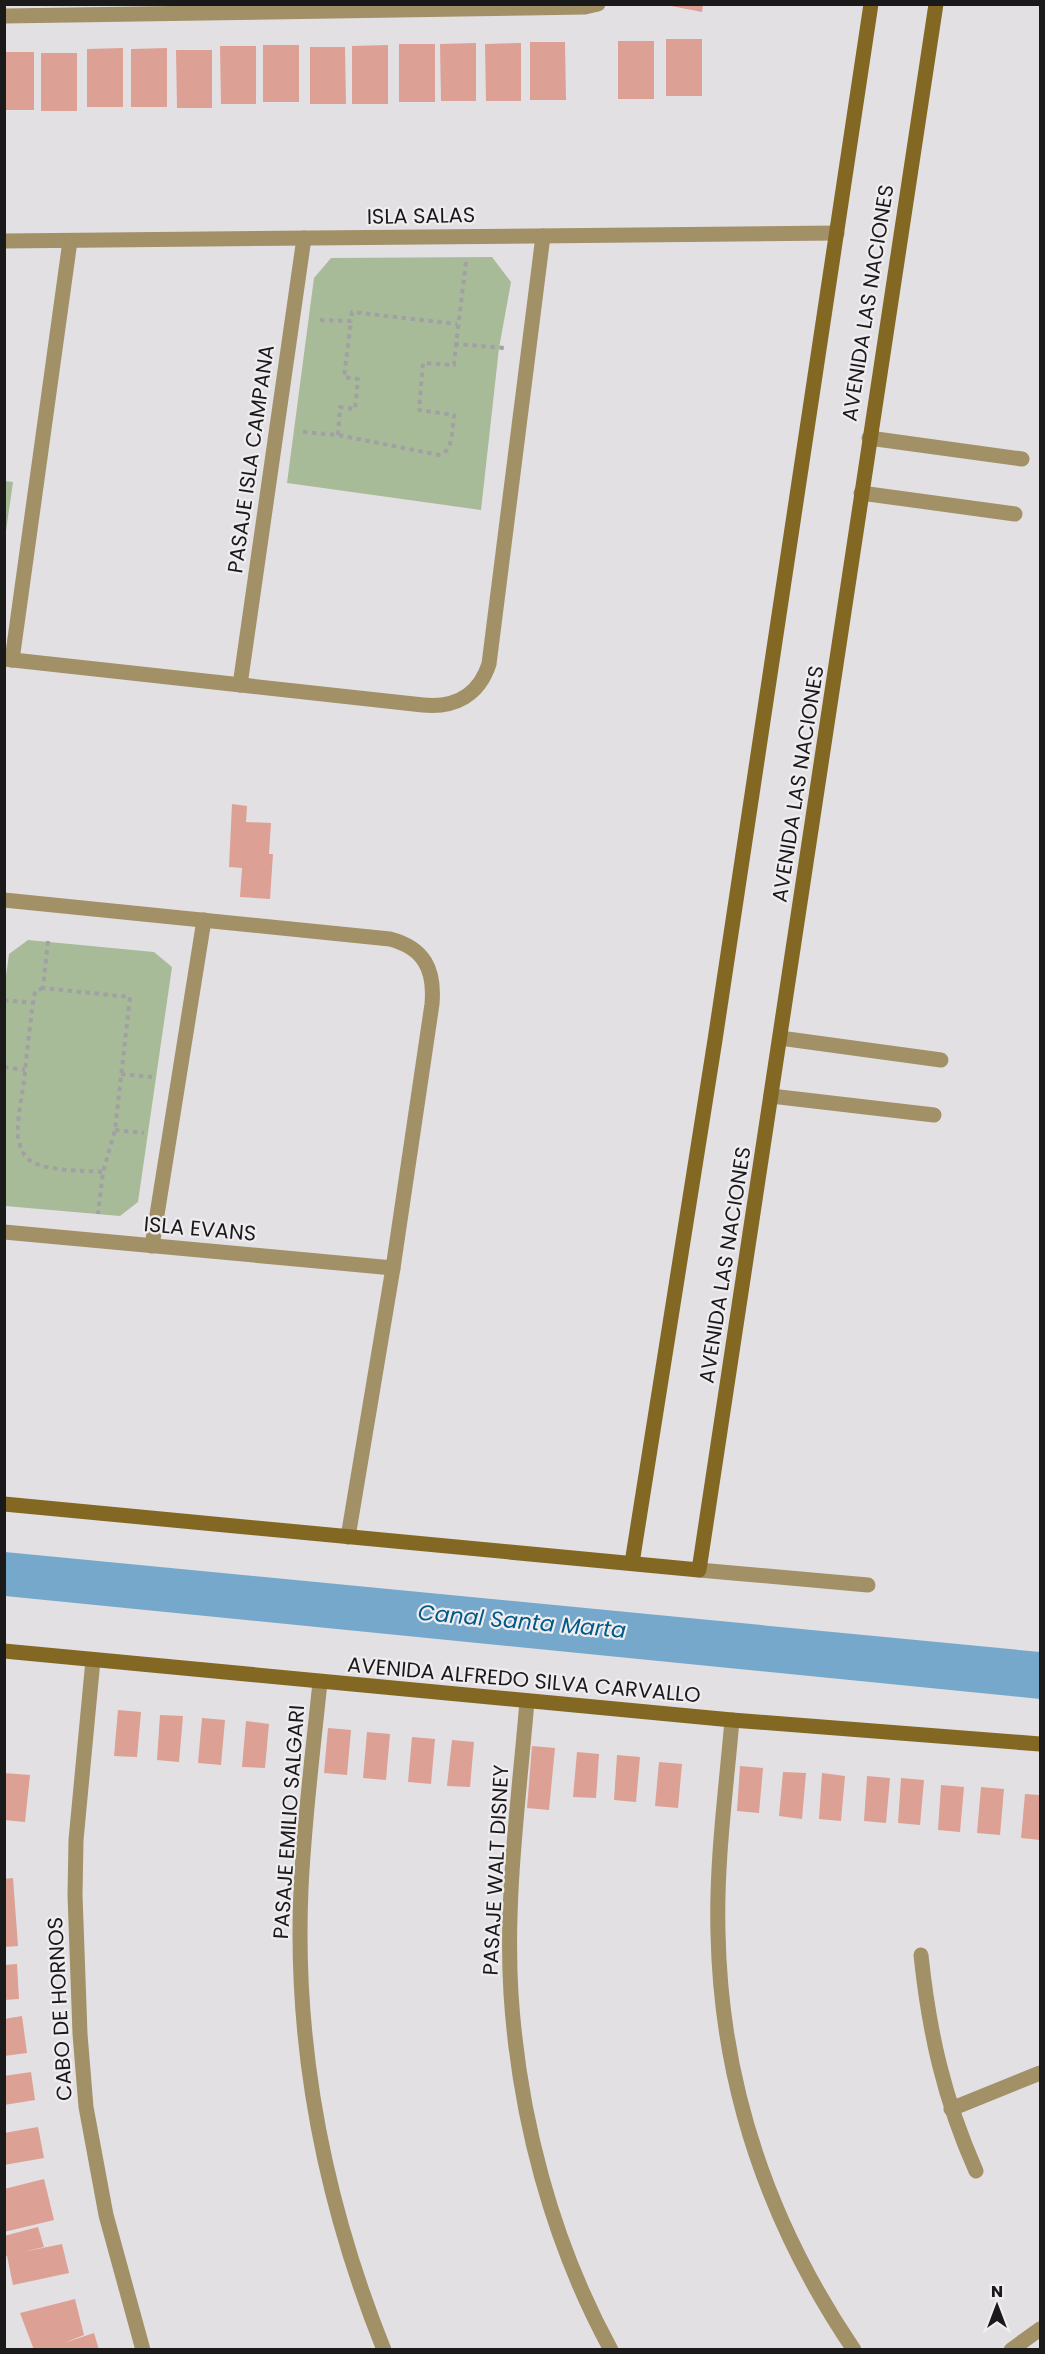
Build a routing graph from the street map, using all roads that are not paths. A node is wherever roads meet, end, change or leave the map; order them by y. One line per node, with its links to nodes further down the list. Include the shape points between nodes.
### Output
1 (598, 4): 4 (street, via 550,8)
2 (872, 4): 5 (street, AVENIDA LAS NACIONES)
3 (936, 4): 10 (street, AVENIDA LAS NACIONES)
4 (4, 16)
5 (837, 233): 6 (street, ISLA SALAS); 27 (street, AVENIDA LAS NACIONES)
6 (543, 236): 7 (street, ISLA SALAS); 15 (street, via 489,664 478,687 454,704 439,706)
7 (304, 238): 9 (street, ISLA SALAS); 15 (street, PASAJE ISLA CAMPANA)
8 (4, 241): 9 (street, ISLA SALAS)
9 (70, 241): 14 (street)
10 (869, 438): 11 (street); 12 (street, AVENIDA LAS NACIONES)
11 (1022, 459)
12 (861, 494): 13 (street); 18 (street, AVENIDA LAS NACIONES)
13 (1016, 514)
14 (8, 660): 15 (street)
15 (240, 685)
16 (4, 900): 17 (street)
17 (204, 920): 23 (street); 24 (street, via 390,939 416,950 427,965 433,990)
18 (780, 1038): 19 (street); 20 (street, AVENIDA LAS NACIONES)
19 (941, 1060)
20 (771, 1096): 21 (street); 28 (street, AVENIDA LAS NACIONES)
21 (934, 1115)
22 (4, 1232): 23 (street, ISLA EVANS)
23 (152, 1246): 24 (street, ISLA EVANS)
24 (393, 1268): 26 (street)
25 (4, 1504): 26 (street)
26 (348, 1536): 27 (street)
27 (632, 1563): 28 (street)
28 (699, 1570): 29 (street)
29 (868, 1585)
30 (4, 1651): 31 (street, AVENIDA ALFREDO SILVA CARVALLO)
31 (93, 1660): 32 (street, AVENIDA ALFREDO SILVA CARVALLO); 41 (street, CABO DE HORNOS, via 76,1840 80,2034 86,2107 106,2215)
32 (320, 1682): 33 (street, AVENIDA ALFREDO SILVA CARVALLO); 42 (street, PASAJE EMILIO SALGARI, via 301,1888 302,2018 325,2167 343,2237)
33 (527, 1701): 34 (street, AVENIDA ALFREDO SILVA CARVALLO); 43 (street, PASAJE WALT DISNEY, via 512,1882 511,1993 516,2051 525,2109 559,2229 581,2288)
34 (732, 1720): 35 (street, AVENIDA ALFREDO SILVA CARVALLO); 44 (street, via 721,1839 718,1932 733,2067 772,2202 810,2280)
35 (1041, 1744)
36 (921, 1955): 38 (street, via 926,2007)
37 (1041, 2073): 38 (street)
38 (951, 2109): 39 (street)
39 (976, 2171)
40 (1041, 2329): 45 (street)
41 (143, 2349)
42 (384, 2349)
43 (611, 2349)
44 (854, 2349)
45 (1011, 2349)

